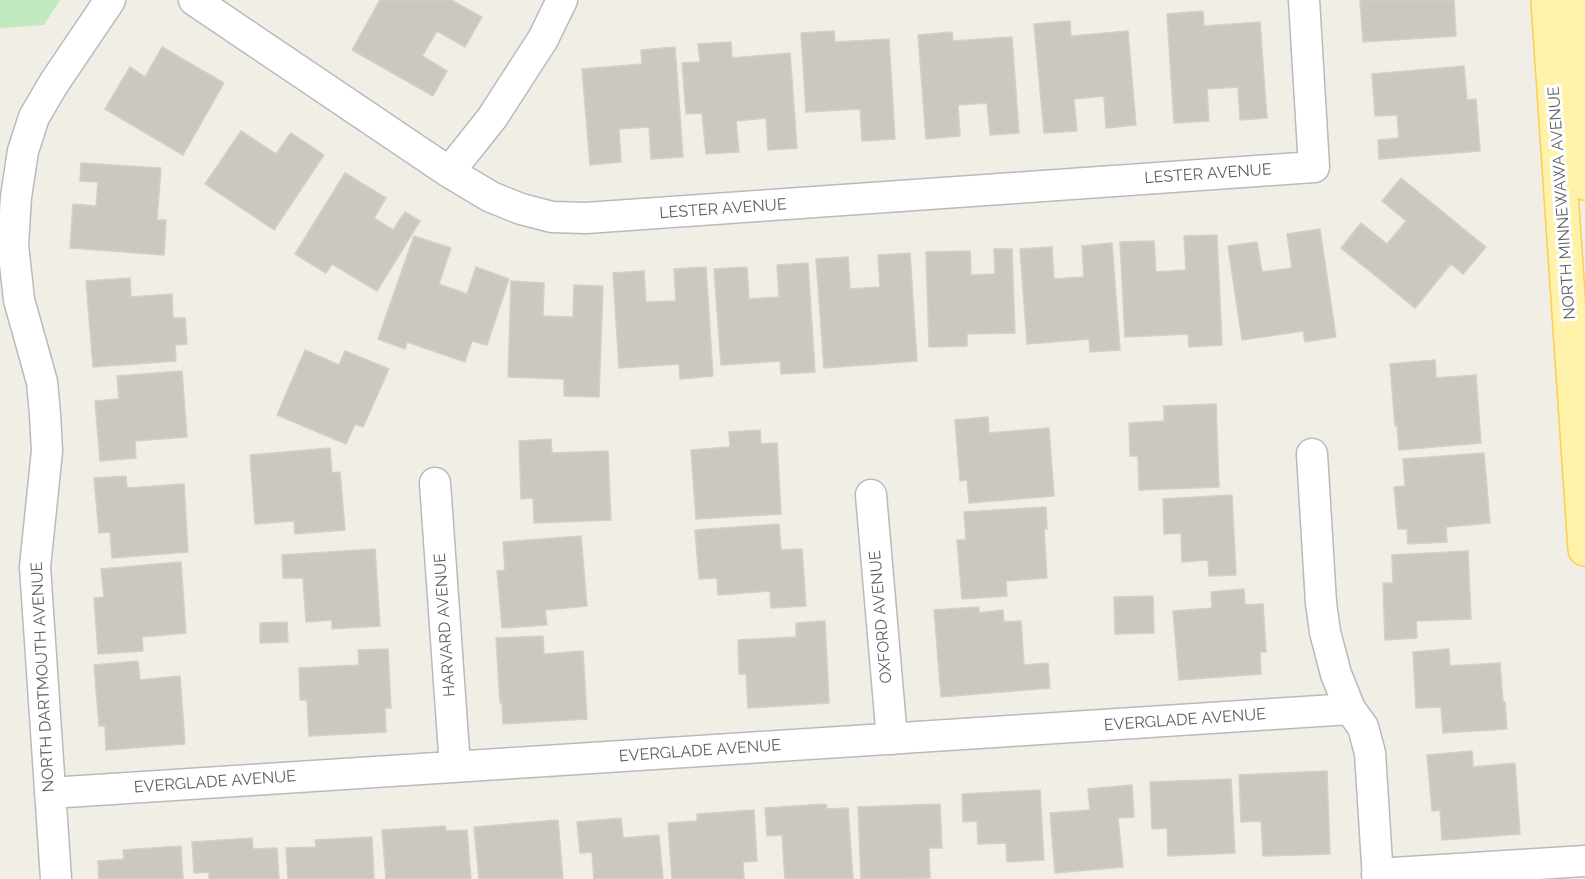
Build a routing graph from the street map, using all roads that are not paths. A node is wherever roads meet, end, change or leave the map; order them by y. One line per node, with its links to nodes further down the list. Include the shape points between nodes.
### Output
1 (110, 0): 16 (street, NORTH DARTMOUTH AVENUE, via 34,117 23,151 16,197 13,244 19,300 42,382 45,414 47,451 35,567)
2 (194, 0): 7 (street, LESTER AVENUE)
3 (562, 0): 7 (street, via 543,39 492,118)
4 (1304, 0): 7 (street, LESTER AVENUE, via 1314,166 586,218 552,218 521,209 491,197)
5 (1548, 0): 12 (main road, NORTH MINNEWAWA AVENUE)
6 (1573, 0): 8 (main road)
7 (449, 172)
8 (1585, 183)
9 (1312, 454): 13 (street, via 1325,632)
10 (435, 483): 15 (street, HARVARD AVENUE)
11 (871, 495): 14 (street, OXFORD AVENUE)
12 (1585, 549)
13 (1350, 709): 14 (street, EVERGLADE AVENUE); 18 (street, via 1363,727 1370,753)
14 (892, 739): 15 (street, EVERGLADE AVENUE)
15 (455, 767): 16 (street, EVERGLADE AVENUE)
16 (50, 793): 19 (street, NORTH DARTMOUTH AVENUE)
17 (1585, 861): 18 (street)
18 (1378, 877)
19 (56, 879)

